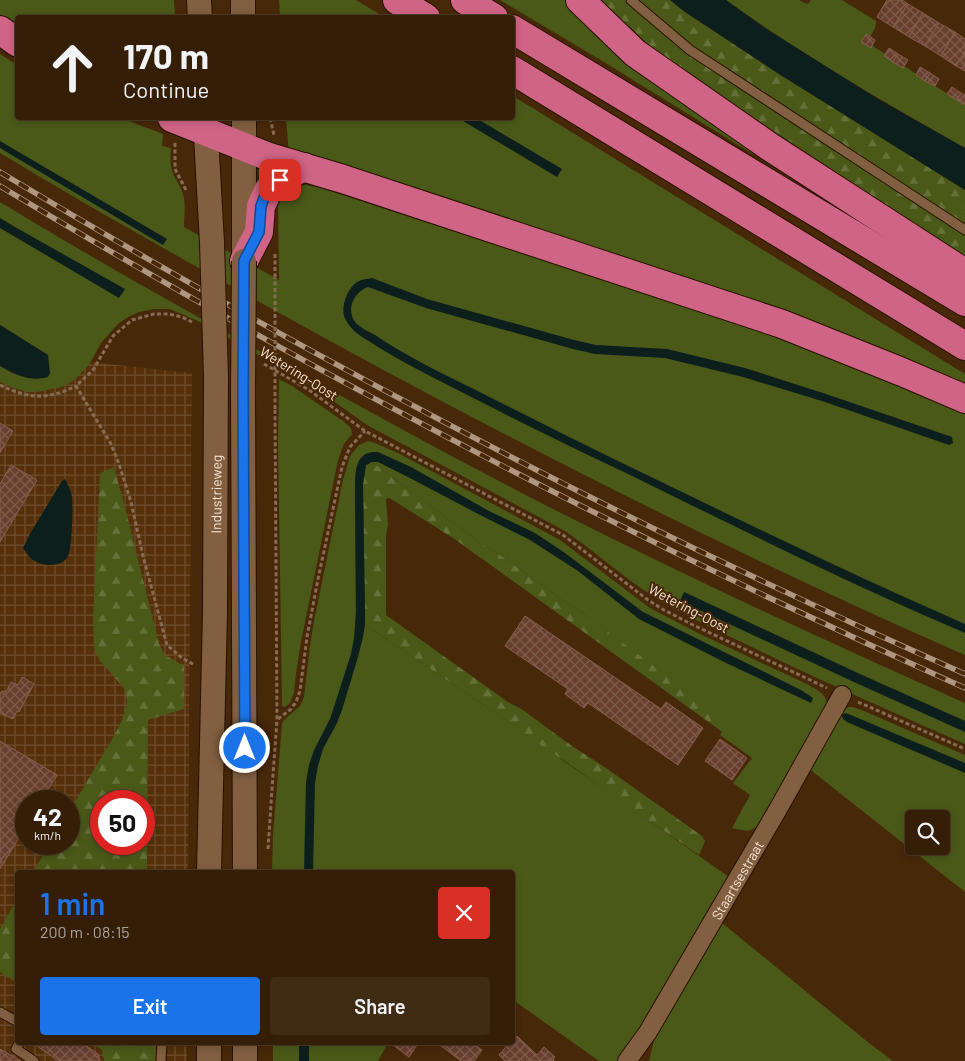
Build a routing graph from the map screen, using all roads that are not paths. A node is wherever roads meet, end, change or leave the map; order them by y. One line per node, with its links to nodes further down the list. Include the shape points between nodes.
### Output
1 (199, 0): 7 (main road)
2 (243, 0): 8 (main road)
3 (397, 0): 9 (highway)
4 (465, 0): 10 (highway)
5 (580, 0): 22 (highway, via 635,53 770,147)
6 (631, 0): 20 (lane, via 690,50)
7 (200, 15)
8 (243, 15)
9 (421, 15)
10 (489, 15)
11 (0, 30): 13 (highway)
12 (515, 31): 23 (highway)
13 (15, 40)
14 (515, 72): 24 (highway)
15 (184, 120): 17 (highway)
16 (244, 120): 18 (main road, Industrieweg)
17 (205, 124): 18 (highway); 27 (main road, Industrieweg, bridge, via 216,377)
18 (245, 146): 19 (highway); 21 (main road, Industrieweg)
19 (304, 167): 21 (highway, via 269,190 261,206 259,232); 25 (highway, via 782,324)
20 (965, 230)
21 (244, 261): 28 (main road, Industrieweg, bridge)
22 (965, 273)
23 (965, 302)
24 (965, 346)
25 (965, 399)
26 (842, 695): 39 (street, Staartsestraat, via 648,1032)
27 (209, 870)
28 (245, 870)
29 (0, 1012): 30 (lane)
30 (15, 1020)
31 (18, 1045): 35 (lane, via 16,1049)
32 (162, 1045): 36 (lane)
33 (209, 1045): 37 (main road)
34 (245, 1045): 38 (main road)
35 (34, 1061)
36 (161, 1061)
37 (209, 1061)
38 (245, 1061)
39 (627, 1061)

